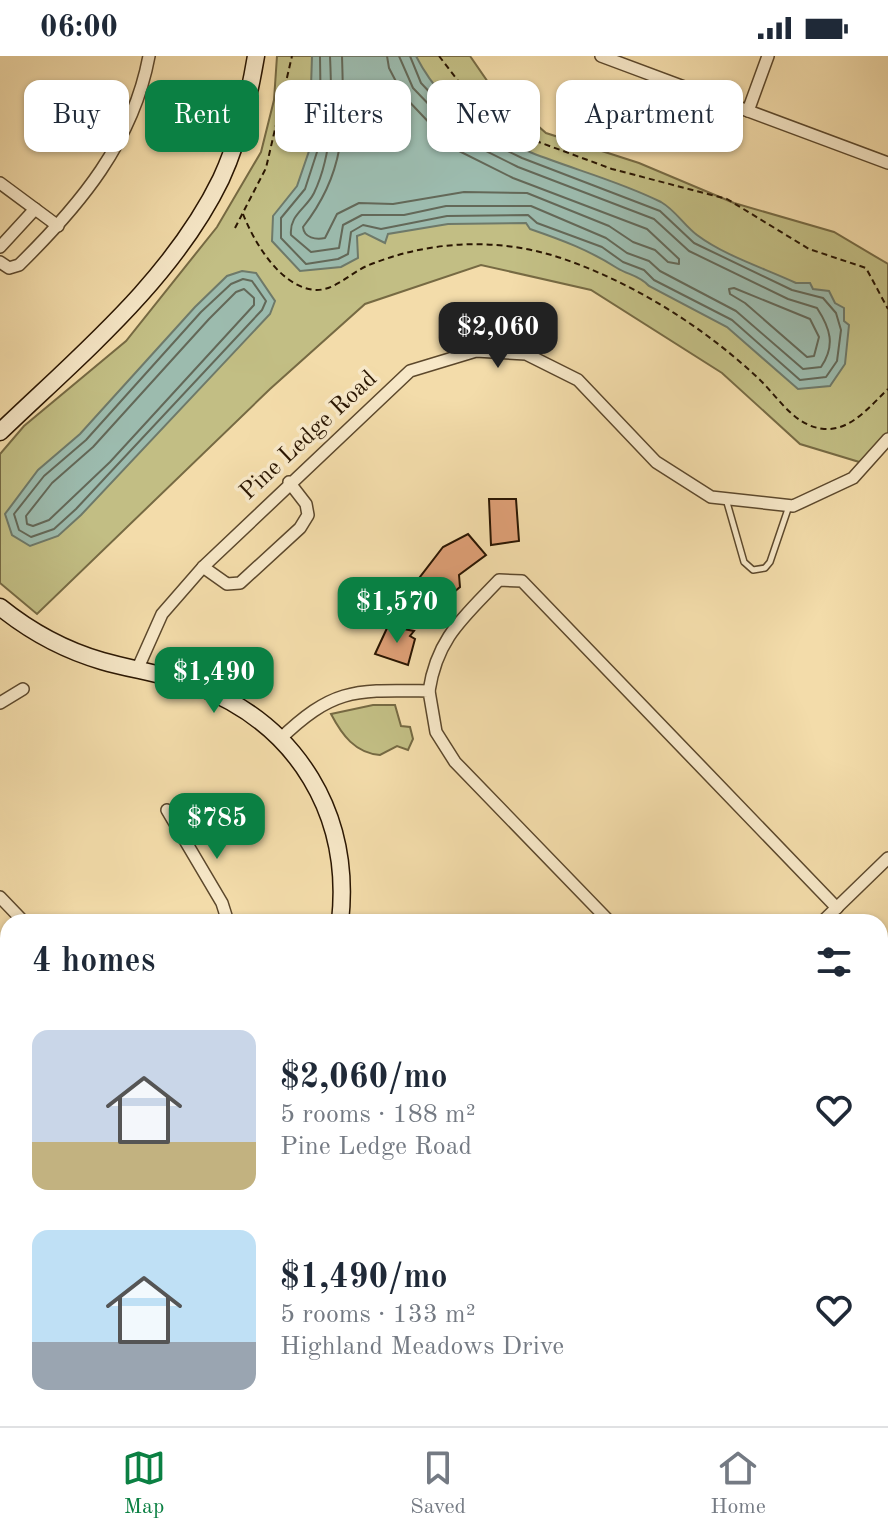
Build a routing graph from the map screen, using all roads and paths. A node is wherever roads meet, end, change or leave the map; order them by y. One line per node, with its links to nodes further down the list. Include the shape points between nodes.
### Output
1 (149, 56): 12 (street, via 119,143)
2 (256, 56): 18 (street, via 235,144 181,245 149,285)
3 (292, 56): 11 (path, via 273,147)
4 (439, 56): 16 (path, via 469,95 510,127 569,155 727,199 809,249 866,268)
5 (601, 56): 7 (street)
6 (768, 56): 7 (street)
7 (748, 111): 8 (street)
8 (888, 163)
9 (0, 183): 10 (street)
10 (35, 209): 12 (street); 14 (street)
11 (243, 214): 13 (path); 17 (path, via 266,255 286,277 317,290 385,259 462,244 537,251 586,268 670,310 758,378 803,424 842,427)
12 (58, 226): 15 (street, via 19,265 9,268)
13 (235, 228)
14 (0, 247)
15 (0, 262)
16 (888, 309)
17 (888, 389)
18 (0, 432)
19 (888, 439): 22 (street, Pine Ledge Road, via 853,478)
20 (289, 482): 21 (street, Pine Ledge Road, via 410,371 476,351 526,354 578,380 656,462 711,497); 23 (street, Pine Ledge Road); 23 (street, via 306,504 308,515 300,528 240,583 227,584)
21 (726, 499): 22 (street, Pine Ledge Road); 22 (lane, via 744,562 753,570 770,562)
22 (789, 505)
23 (203, 567): 25 (street, Pine Ledge Road, via 162,614)
24 (0, 607): 25 (street, via 57,644)
25 (137, 670): 29 (street, via 221,696)
26 (23, 689): 28 (street)
27 (429, 691): 29 (street, via 345,694 310,710); 33 (street, via 432,667 448,632 499,580 522,581); 37 (street, via 436,732 455,762)
28 (0, 703)
29 (279, 740): 36 (street, via 313,779 329,813 343,869)
30 (167, 810): 35 (street)
31 (888, 858): 33 (street)
32 (0, 897): 34 (street)
33 (837, 908): 38 (street)
34 (16, 914)
35 (225, 914)
36 (340, 914)
37 (602, 914)
38 (831, 914)

